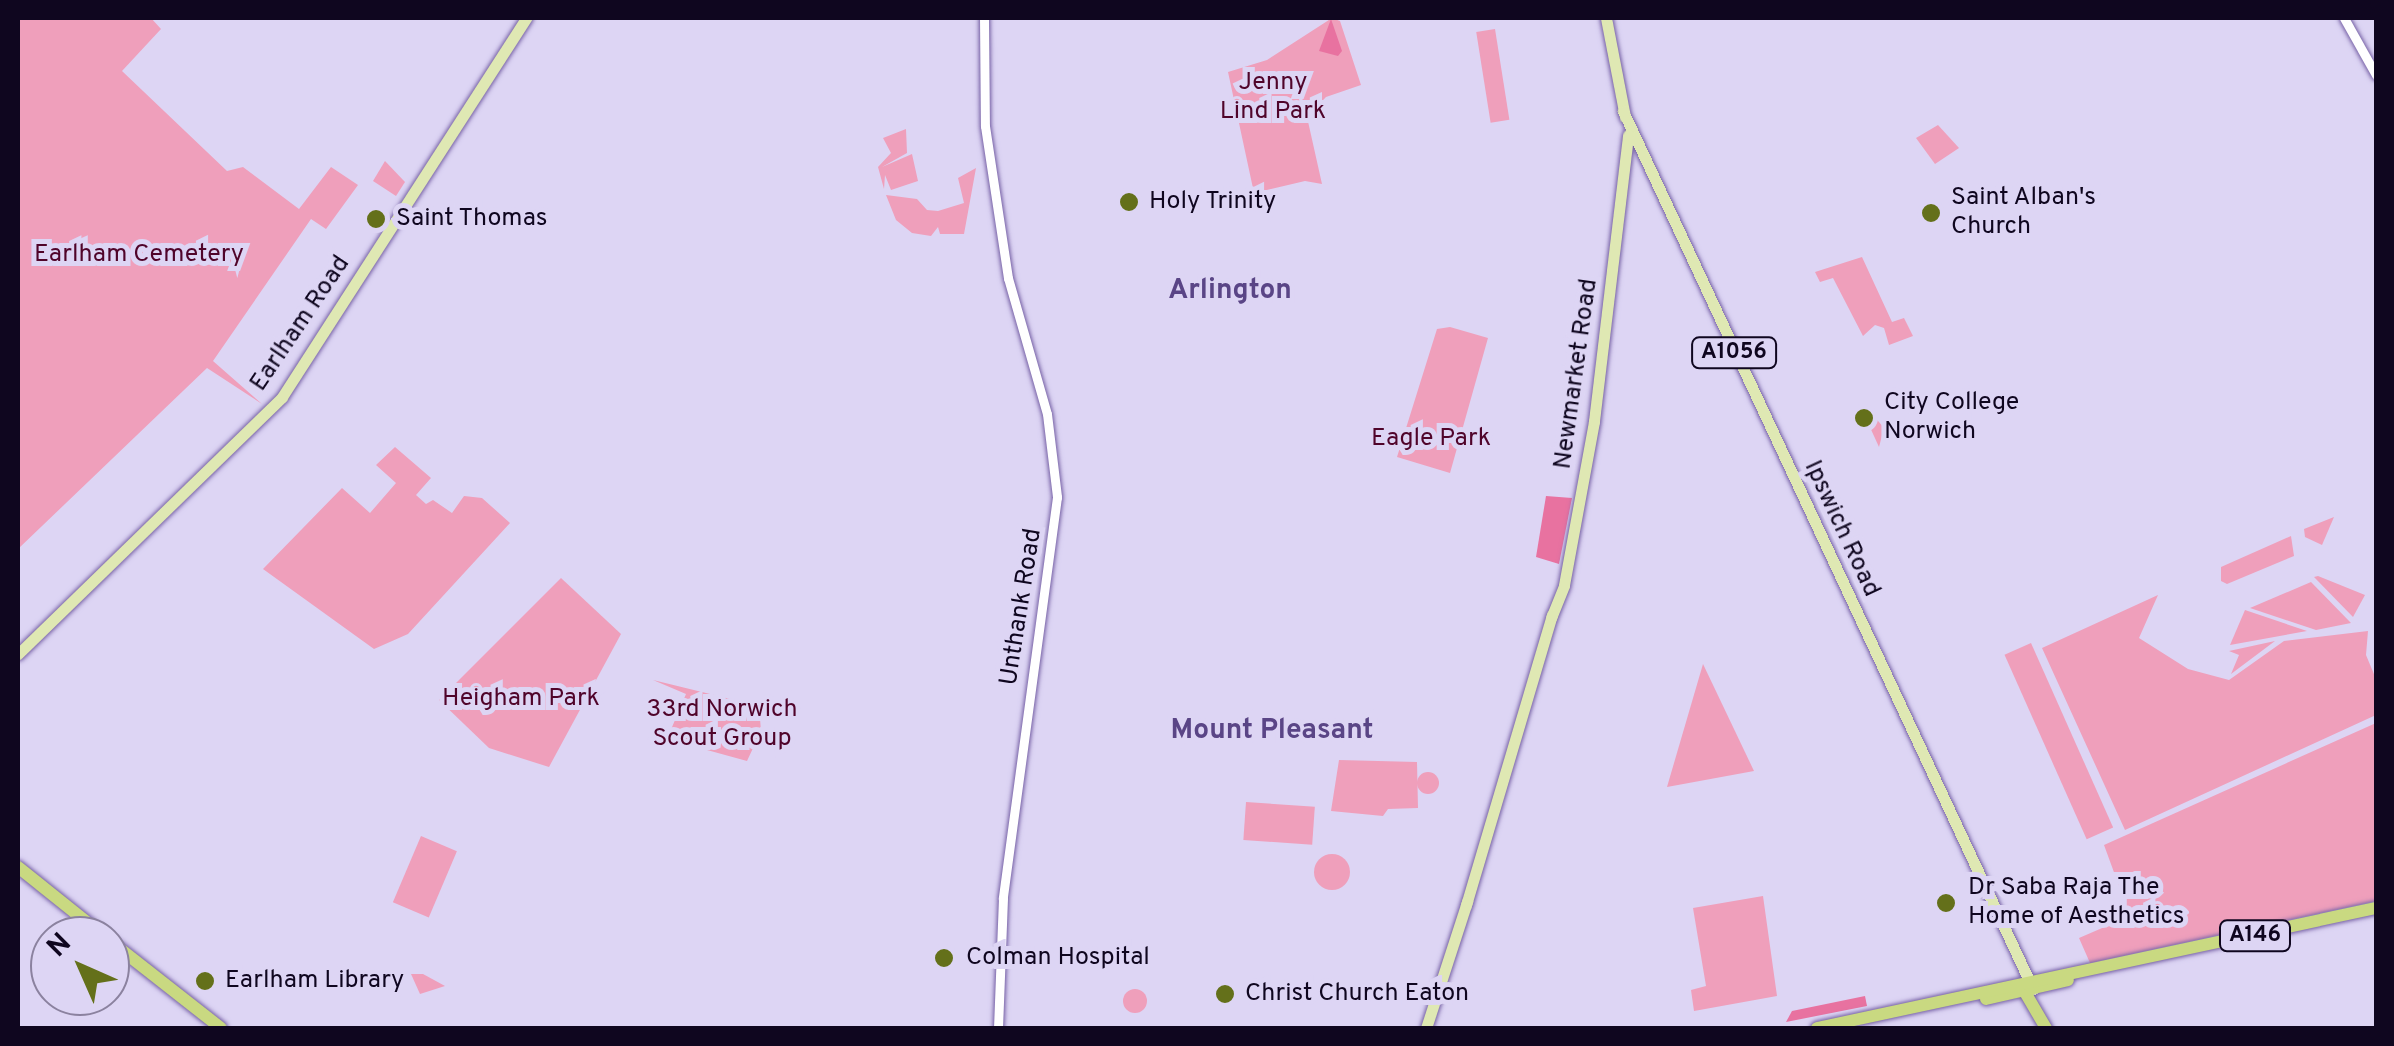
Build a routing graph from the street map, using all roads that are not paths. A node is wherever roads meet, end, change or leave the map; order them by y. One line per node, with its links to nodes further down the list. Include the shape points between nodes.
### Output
1 (526, 18): 7 (main road, Earlham Road, via 282,398)
2 (984, 18): 14 (street, Unthank Road, via 985,126 1008,278 1047,414 1057,496 1002,898)
3 (1606, 18): 6 (main road, A1056)
4 (2344, 18): 5 (street)
5 (2376, 75)
6 (1628, 137): 12 (main road, Ipswich Road / A1056); 15 (main road, Newmarket Road, via 1594,421 1565,572)
7 (18, 654)
8 (18, 867): 10 (highway)
9 (2376, 908): 12 (highway, A146)
10 (79, 916)
11 (130, 957): 13 (highway)
12 (2028, 989): 16 (highway); 17 (highway, Ipswich Road)
13 (221, 1028)
14 (998, 1028)
15 (1427, 1028)
16 (1817, 1028)
17 (2048, 1028)

